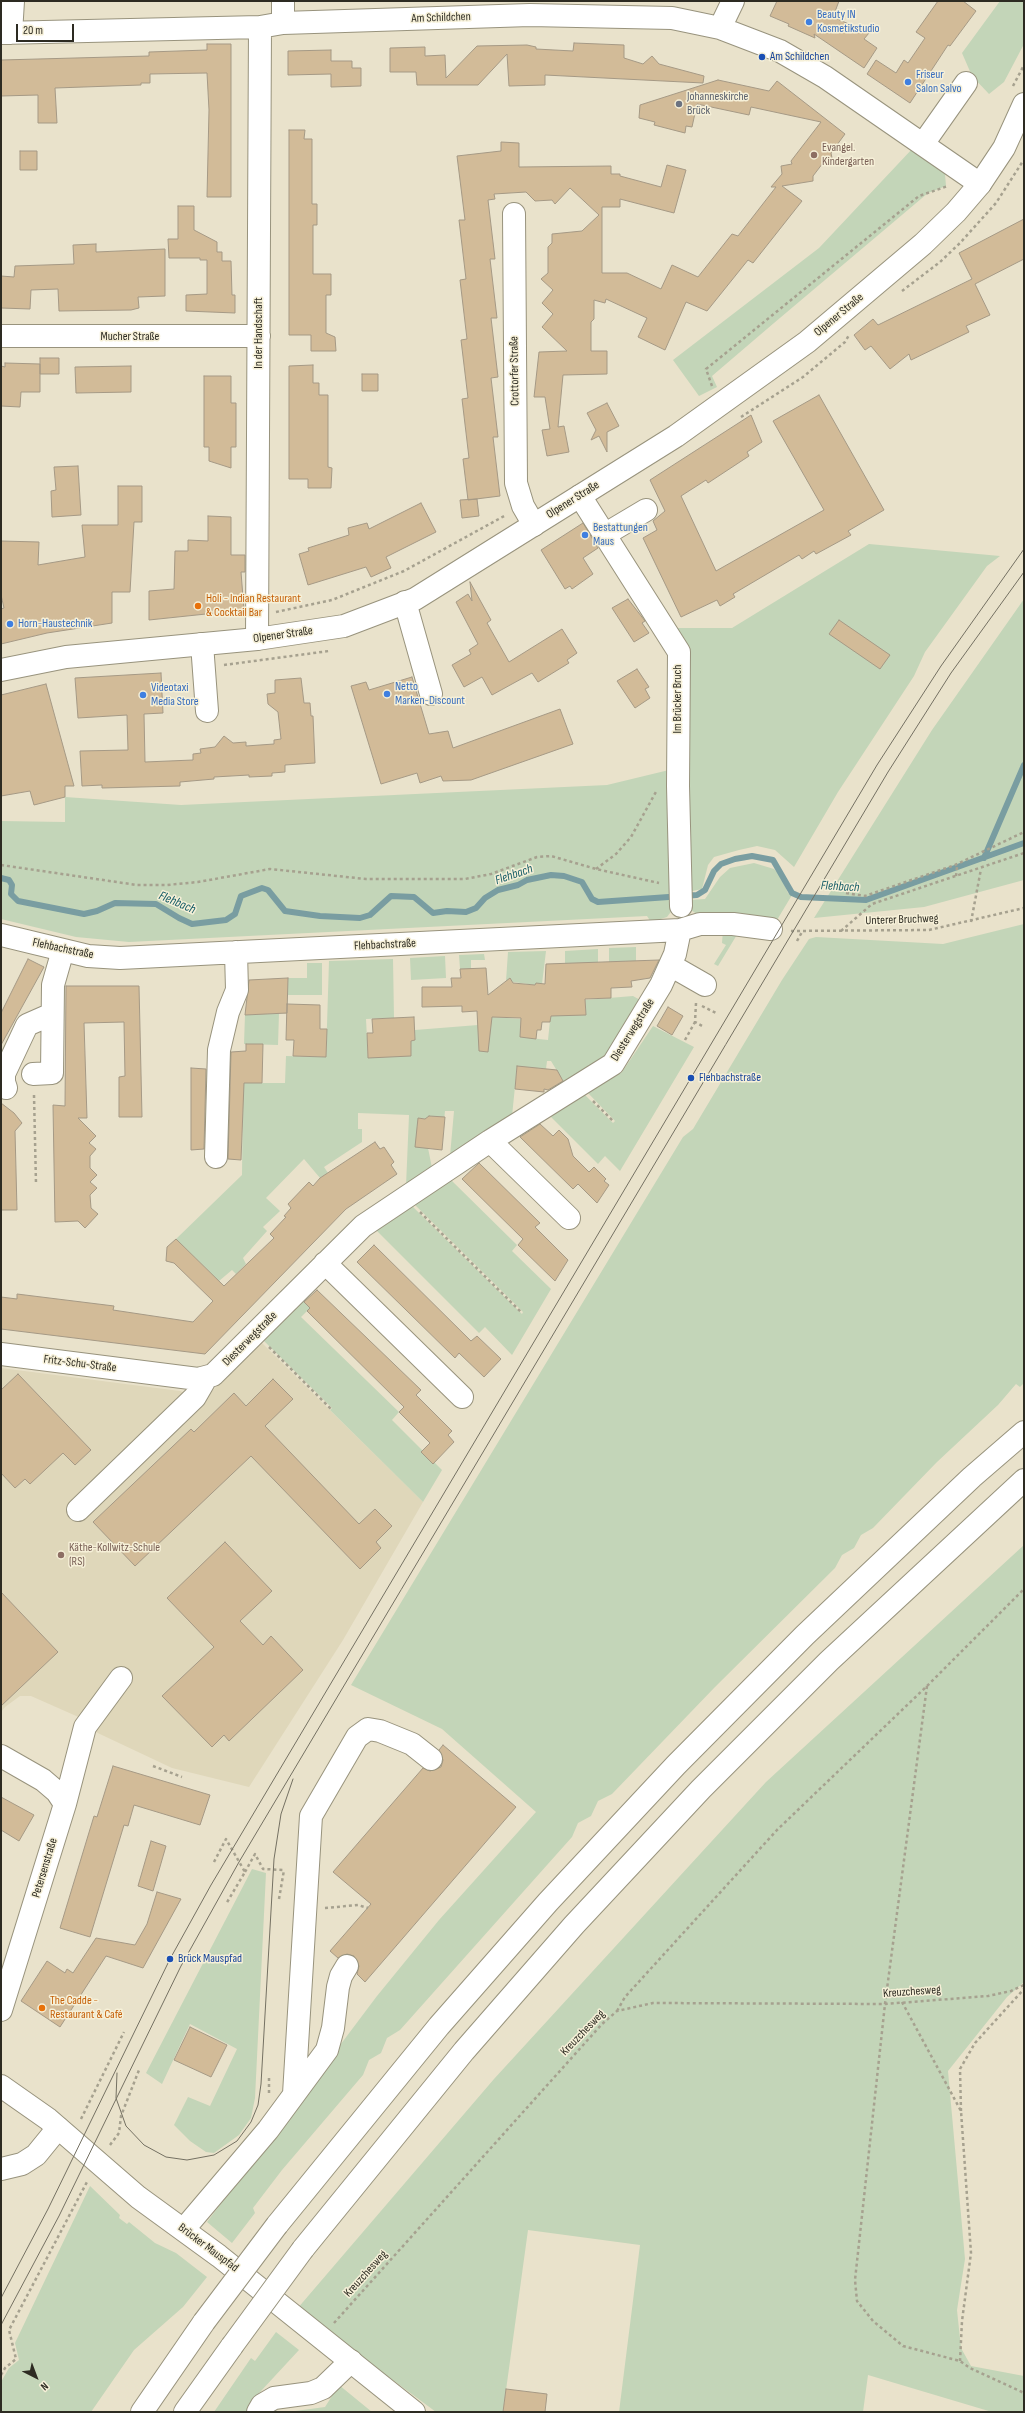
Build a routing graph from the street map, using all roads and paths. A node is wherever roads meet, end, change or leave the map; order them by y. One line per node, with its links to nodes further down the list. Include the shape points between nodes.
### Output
1 (13, 1): 8 (main road)
2 (283, 1): 5 (main road)
3 (733, 1): 7 (main road)
4 (531, 8): 5 (main road, Am Schildchen); 7 (main road, Am Schildchen, via 672,18)
5 (283, 23): 6 (main road, Am Schildchen)
6 (260, 27): 8 (main road, Am Schildchen); 16 (main road, In der Handschaft)
7 (720, 28): 12 (main road, Am Schildchen, via 780,51)
8 (6, 33)
9 (1024, 65): 11 (path)
10 (966, 83): 12 (main road)
11 (1019, 109): 13 (main road, Olpener Straße, via 1004,148)
12 (923, 144): 13 (main road, Am Schildchen)
13 (974, 179): 17 (path, via 919,196 711,364 706,369); 18 (main road, Olpener Straße, via 923,244 807,342 676,436)
14 (514, 214): 19 (main road, Crottorfer Straße, via 516,483)
15 (1, 336): 16 (main road, Mucher Straße)
16 (259, 336): 24 (main road, In der Handschaft)
17 (713, 389)
18 (580, 496): 21 (main road, Olpener Straße); 22 (main road, Im Brücker Bruch)
19 (523, 506): 21 (main road, Crottorfer Straße); 24 (path, via 404,572 332,600)
20 (646, 510): 22 (main road)
21 (534, 525): 23 (main road, Olpener Straße, via 414,599)
22 (604, 535): 30 (main road, Im Brücker Bruch, via 678,652)
23 (405, 602): 25 (main road, Olpener Straße, via 344,626); 28 (main road)
24 (257, 617): 25 (main road, In der Handschaft)
25 (257, 639): 26 (main road, Olpener Straße)
26 (202, 644): 27 (main road, Olpener Straße, via 66,657); 29 (main road)
27 (1, 670)
28 (431, 694)
29 (207, 711)
30 (678, 786): 35 (path, via 660,785 631,837 616,854); 40 (main road, Im Brücker Bruch)
31 (1024, 832): 39 (path, via 948,867 865,896)
32 (1024, 853): 36 (path)
33 (1, 865): 35 (path, via 153,885 198,882 270,869 366,879 465,879 491,874 544,855)
34 (957, 867): 37 (path)
35 (596, 869): 38 (path)
36 (981, 869): 37 (path); 42 (path)
37 (956, 876): 45 (path, via 872,904)
38 (657, 882)
39 (846, 893)
40 (681, 898)
41 (1024, 908): 42 (path, Unterer Bruchweg)
42 (972, 922): 45 (path, Unterer Bruchweg, via 929,930)
43 (771, 929): 44 (main road, Flehbachstraße, via 733,924 700,924)
44 (680, 930): 49 (main road, Flehbachstraße); 50 (main road, Diesterwegstraße)
45 (841, 931): 47 (path, Unterer Bruchweg, via 818,929 802,932)
46 (1, 935): 48 (main road, Flehbachstraße)
47 (797, 941)
48 (63, 950): 49 (main road, Flehbachstraße, via 88,956 120,958); 52 (main road, via 53,985)
49 (236, 952): 61 (main road, via 237,990 228,1012 219,1050)
50 (670, 965): 51 (main road); 57 (main road, Diesterwegstraße, via 618,1059)
51 (701, 994): 53 (path)
52 (52, 1014): 56 (main road, via 52,1073); 58 (main road, via 28,1025 4,1074)
53 (695, 1022): 54 (path); 55 (path)
54 (704, 1027)
55 (685, 1040)
56 (33, 1074): 62 (path)
57 (579, 1086): 59 (path); 60 (main road, Diesterwegstraße)
58 (6, 1088)
59 (614, 1122)
60 (490, 1141): 63 (main road, Diesterwegstraße); 64 (main road)
61 (216, 1157)
62 (36, 1184)
63 (405, 1197): 65 (main road, Diesterwegstraße, via 363,1226); 66 (path)
64 (569, 1218)
65 (325, 1263): 67 (main road, Diesterwegstraße); 70 (main road)
66 (522, 1313)
67 (255, 1334): 69 (main road, Diesterwegstraße, via 221,1369); 71 (path)
68 (1, 1354): 69 (main road, Fritz-Schu-Straße)
69 (206, 1378): 74 (main road, via 195,1397)
70 (462, 1397)
71 (331, 1409)
72 (1024, 1432): 112 (main road, bridge, via 972,1477 805,1635 676,1765 548,1902 439,2026 277,2225 204,2322)
73 (1024, 1480): 113 (main road, bridge, via 828,1662 702,1789 590,1908 464,2051 303,2248)
74 (78, 1510)
75 (1024, 1588): 77 (path)
76 (121, 1678): 82 (main road, Petersenstraße, via 85,1727)
77 (927, 1686): 93 (path); 95 (path, via 778,1830 625,1997)
78 (1, 1756): 82 (main road, via 43,1780 57,1792)
79 (431, 1759): 88 (main road, via 412,1744 380,1731 368,1729 357,1737 311,1816)
80 (153, 1766): 81 (path)
81 (182, 1777)
82 (65, 1804): 94 (main road, Petersenstraße)
83 (214, 1862): 85 (path, via 226,1840)
84 (283, 1870): 85 (path, via 263,1869 255,1854)
85 (245, 1872): 86 (path)
86 (226, 1904)
87 (368, 1908): 88 (path, via 358,1905)
88 (306, 1909): 99 (main road)
89 (347, 1966): 99 (main road, via 338,1987 331,2039 327,2050)
90 (1024, 1985): 92 (path, Kreuzchesweg, via 988,1996)
91 (1024, 1989): 100 (path, via 975,2043 960,2069)
92 (902, 2002): 93 (path, Kreuzchesweg); 100 (path)
93 (885, 2004): 95 (path, Kreuzchesweg, via 652,2003); 109 (path, via 855,2280 857,2301 873,2321 903,2346)
94 (1, 2010)
95 (617, 2011): 107 (path, Kreuzchesweg, via 602,2024)
96 (124, 2032): 101 (path)
97 (139, 2070): 103 (path, via 121,2116 119,2133)
98 (1, 2086): 102 (main road, Brücker Mauspfad)
99 (294, 2094): 106 (main road, via 268,2130)
100 (961, 2111): 109 (path, via 970,2253)
101 (79, 2123)
102 (58, 2128): 104 (main road, via 36,2155 22,2164); 105 (main road, Brücker Mauspfad)
103 (109, 2146)
104 (1, 2169)
105 (107, 2170): 106 (main road, Brücker Mauspfad, via 138,2197); 110 (path, via 93,2185 89,2179 9,2330 16,2359)
106 (184, 2229): 107 (main road, Brücker Mauspfad)
107 (322, 2337): 108 (main road, Brücker Mauspfad)
108 (351, 2361): 114 (main road, via 323,2388 311,2393 274,2398 262,2405); 115 (main road, Brücker Mauspfad)
109 (960, 2361): 111 (path)
110 (1, 2375)
111 (1024, 2393)
112 (142, 2412)
113 (185, 2412)
114 (258, 2412)
115 (414, 2412)

